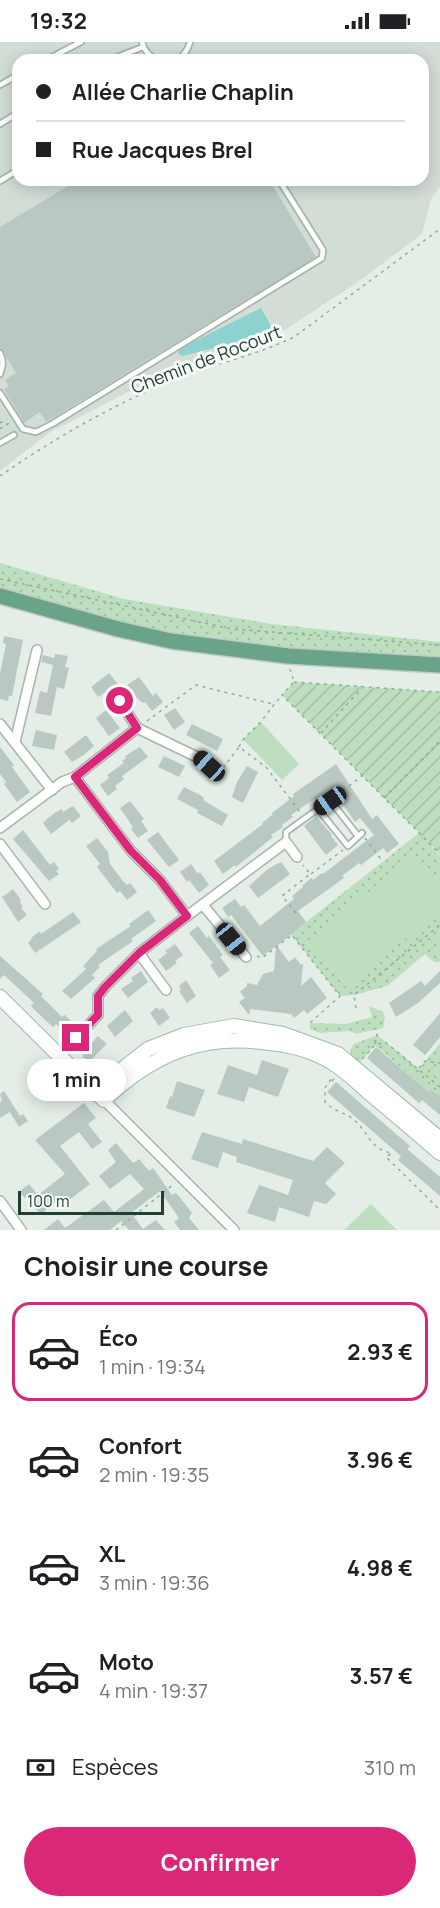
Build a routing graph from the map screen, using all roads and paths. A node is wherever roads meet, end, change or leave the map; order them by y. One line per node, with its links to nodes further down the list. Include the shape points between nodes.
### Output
1 (81, 42): 3 (lane)
2 (143, 45): 4 (lane)
3 (58, 54)
4 (123, 54)
5 (283, 186): 11 (lane, via 323,249 322,258 52,424 29,432)
6 (440, 229): 16 (path, Chemin de Rocourt, via 294,337 132,399)
7 (0, 353): 8 (lane)
8 (0, 374)
9 (0, 393): 10 (lane)
10 (13, 415): 11 (lane); 12 (path)
11 (18, 422): 13 (path)
12 (0, 423)
13 (0, 429)
14 (14, 435): 15 (lane)
15 (0, 443)
16 (0, 476)
17 (0, 579): 19 (path, via 232,629)
18 (0, 596): 21 (main road, via 171,641)
19 (440, 645)
20 (37, 650): 33 (street)
21 (288, 656): 22 (main road); 23 (path)
22 (440, 665)
23 (294, 682): 24 (path); 26 (path)
24 (363, 686): 25 (path); 31 (path)
25 (440, 692)
26 (282, 695): 28 (path); 31 (path)
27 (120, 701): 30 (street)
28 (273, 704): 30 (path, via 196,685); 34 (path)
29 (0, 724): 33 (street)
30 (137, 728): 35 (street, via 199,758); 37 (street)
31 (320, 734): 36 (path)
32 (440, 741): 39 (path)
33 (15, 742): 38 (street)
34 (239, 747): 35 (path); 42 (path, via 266,768)
35 (218, 775)
36 (362, 776): 39 (path); 40 (path)
37 (75, 777): 38 (street); 55 (street)
38 (52, 789): 43 (street)
39 (384, 798): 48 (path)
40 (330, 801): 41 (lane); 44 (lane)
41 (318, 809): 42 (lane); 47 (lane)
42 (304, 818): 45 (lane, via 286,832)
43 (0, 828)
44 (360, 835): 47 (lane); 50 (path)
45 (286, 843): 49 (street); 53 (street)
46 (0, 844): 52 (street)
47 (348, 846): 51 (path)
48 (440, 854)
49 (297, 857): 51 (path)
50 (383, 862)
51 (310, 874): 54 (path, via 282,896)
52 (45, 904)
53 (203, 905): 55 (street); 58 (street)
54 (296, 913)
55 (187, 916): 57 (street)
56 (440, 925): 61 (path, via 354,995)
57 (139, 953): 59 (street); 65 (street, via 98,996 98,1015)
58 (246, 957): 62 (path, via 253,954 262,958 292,935 340,996)
59 (166, 990)
60 (0, 997): 65 (street)
61 (356, 1008)
62 (310, 1023)
63 (376, 1029): 64 (path)
64 (375, 1045): 66 (path); 68 (path, via 386,1042)
65 (60, 1056): 71 (street)
66 (360, 1062)
67 (440, 1063): 68 (path, via 425,1061)
68 (419, 1069): 70 (path)
69 (337, 1077): 76 (path, via 325,1088 325,1102 353,1119 378,1149 392,1153 386,1157)
70 (440, 1087)
71 (101, 1097): 72 (street, via 111,1078 148,1049 184,1035 234,1026 283,1034 338,1054); 73 (street, via 166,1055 185,1048 219,1040 283,1044 332,1062); 74 (street)
72 (440, 1139)
73 (440, 1153)
74 (181, 1178): 78 (path); 79 (street)
75 (0, 1201): 77 (street)
76 (440, 1210)
77 (21, 1230)
78 (116, 1230)
79 (234, 1230)

